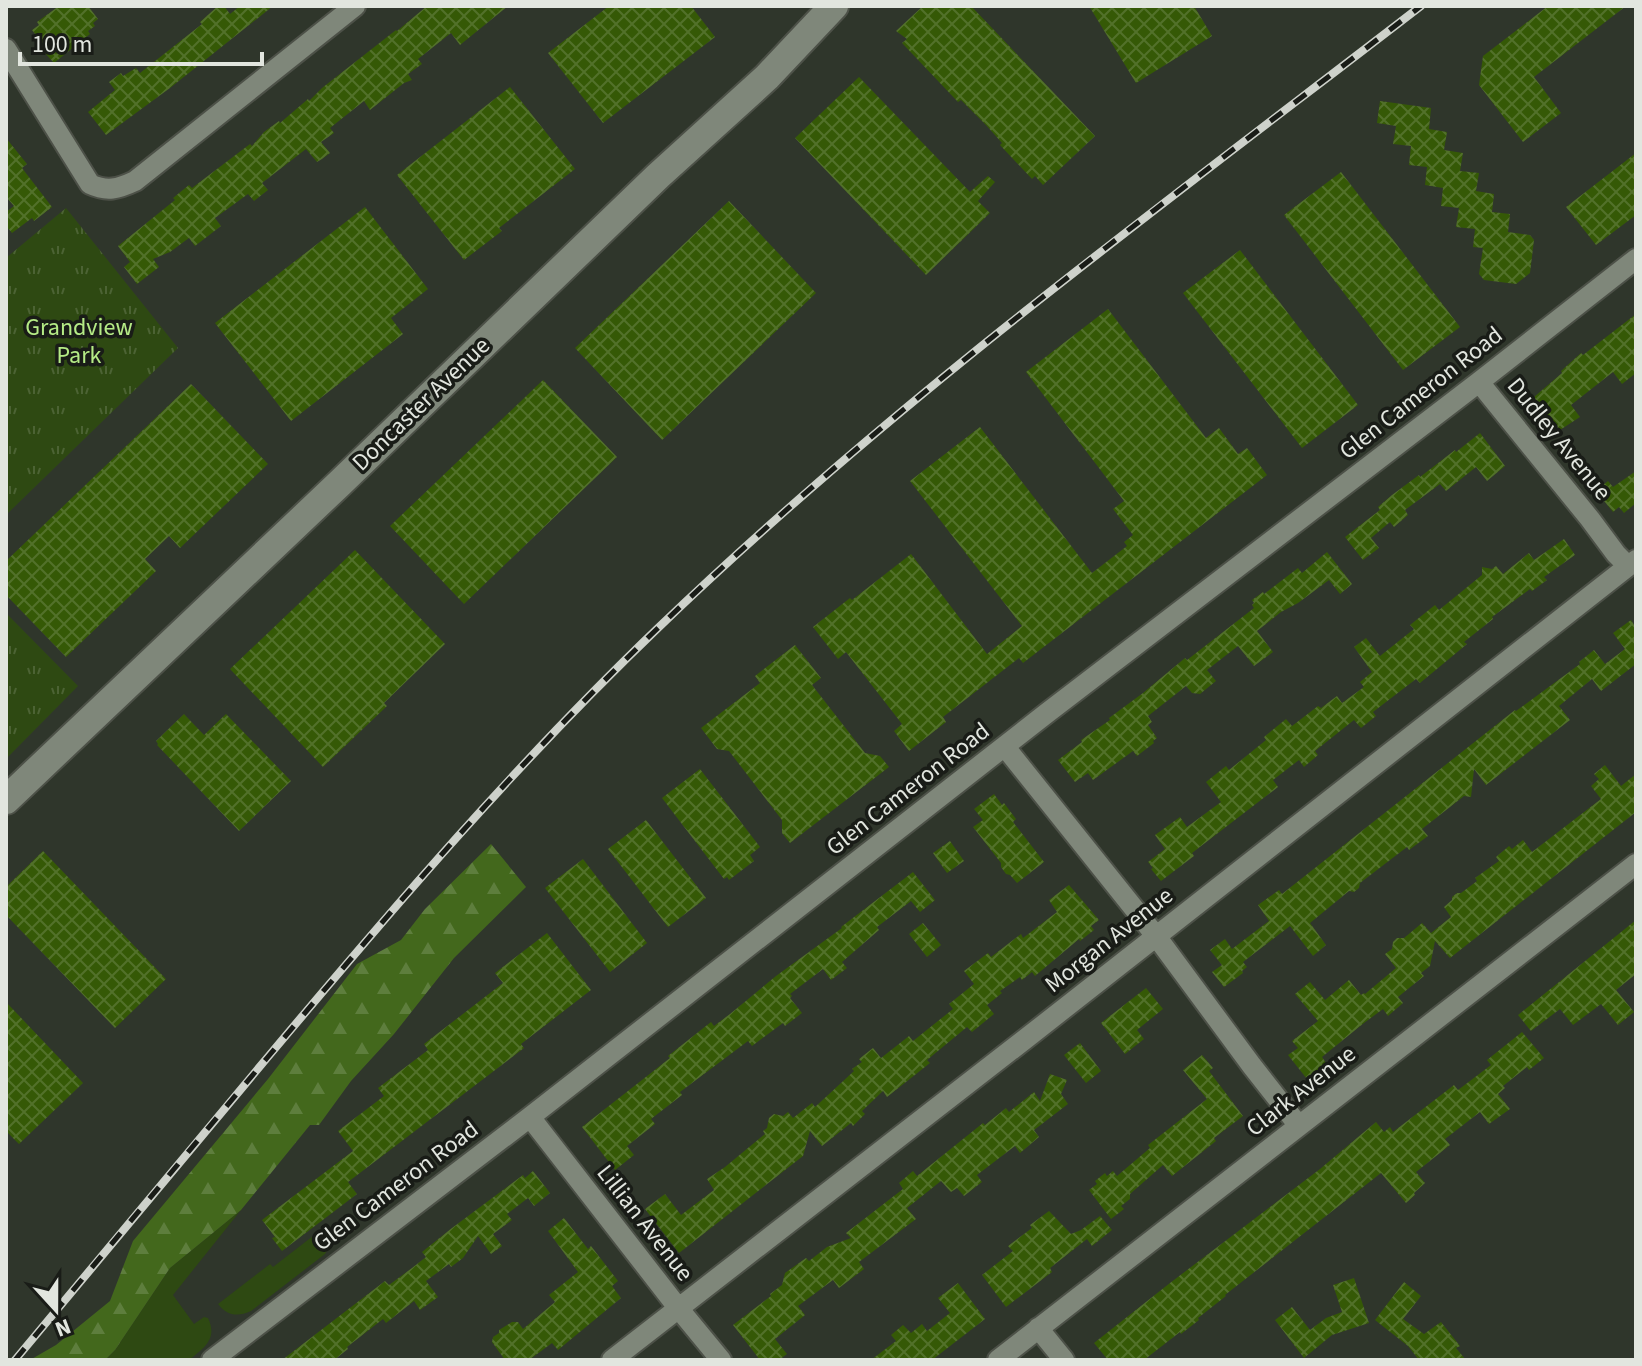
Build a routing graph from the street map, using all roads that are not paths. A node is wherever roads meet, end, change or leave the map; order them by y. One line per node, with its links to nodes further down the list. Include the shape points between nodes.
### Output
1 (355, 6): 3 (street, via 120,189 90,184)
2 (834, 6): 8 (street, Doncaster Avenue, via 767,77)
3 (6, 49)
4 (1636, 259): 5 (street, Glen Cameron Road)
5 (1479, 382): 6 (street, Dudley Avenue, via 1616,554); 7 (street, Glen Cameron Road)
6 (1632, 563): 10 (street, Morgan Avenue)
7 (1005, 747): 10 (street); 11 (street, Glen Cameron Road)
8 (6, 800)
9 (1636, 864): 12 (street, Clark Avenue)
10 (1156, 936): 12 (street); 13 (street, Morgan Avenue)
11 (530, 1117): 13 (street, Lillian Avenue); 15 (street, Glen Cameron Road)
12 (1299, 1126): 14 (street, Clark Avenue)
13 (679, 1309): 16 (street, Morgan Avenue); 17 (street, Lillian Avenue)
14 (1038, 1328): 18 (street, Clark Avenue); 19 (street)
15 (212, 1360)
16 (612, 1360)
17 (721, 1360)
18 (998, 1360)
19 (1064, 1360)

